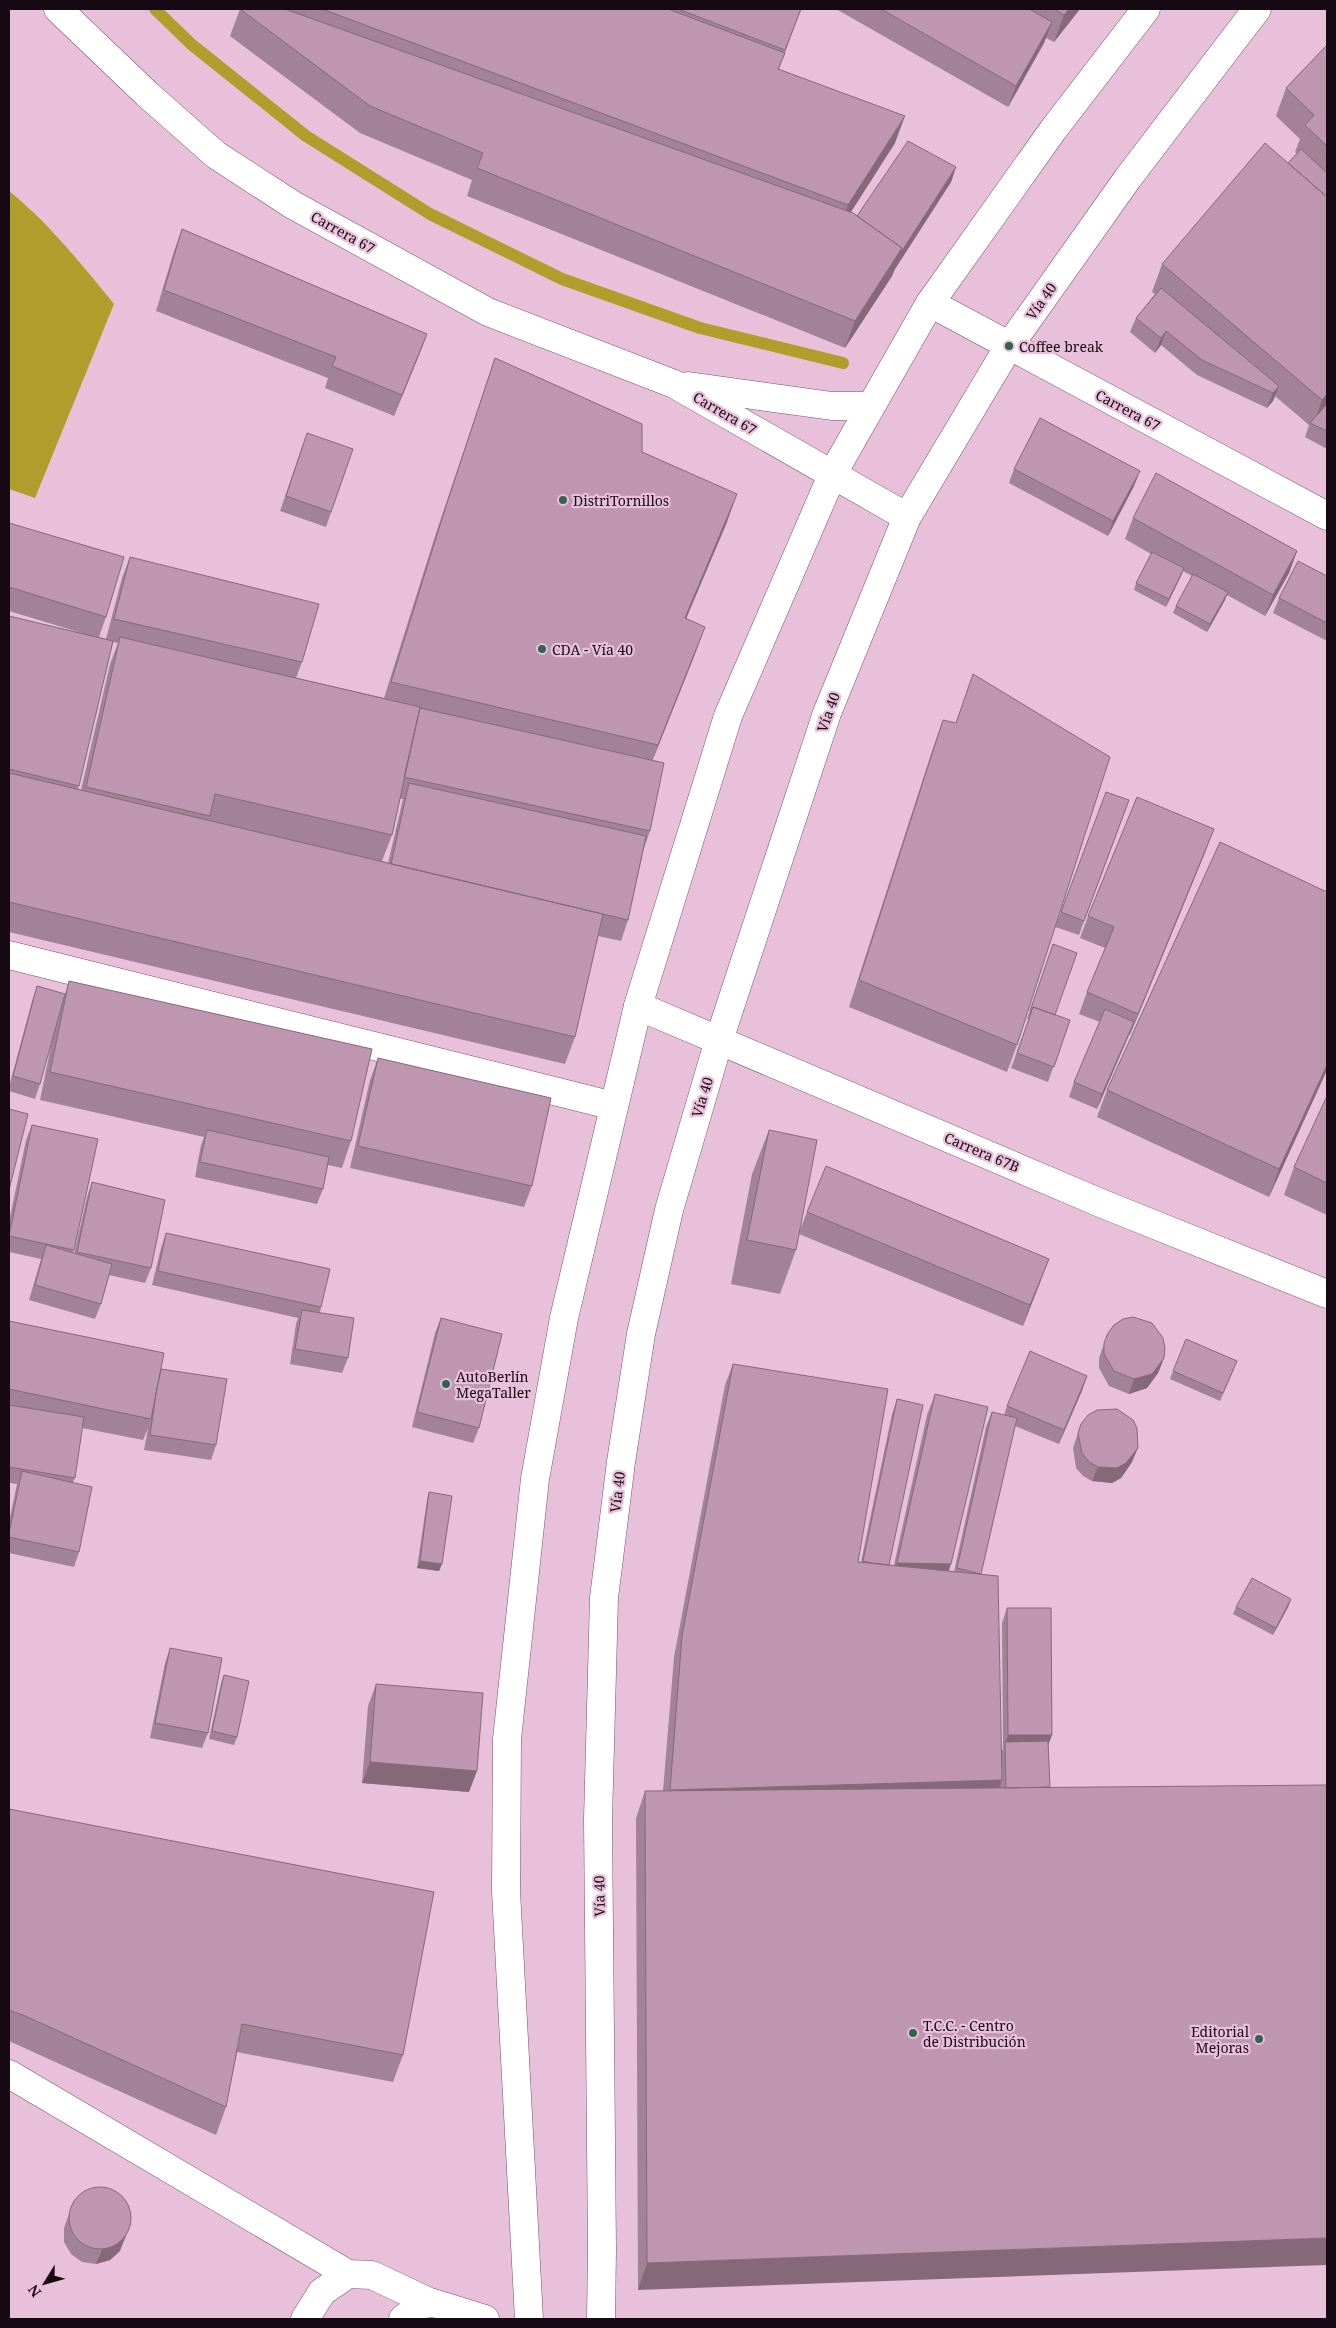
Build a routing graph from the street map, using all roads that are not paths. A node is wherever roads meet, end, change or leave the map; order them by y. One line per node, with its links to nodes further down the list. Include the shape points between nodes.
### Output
1 (1146, 9): 4 (main road, via 1053,130)
2 (1257, 9): 5 (main road, Vía 40, via 1128,178)
3 (60, 11): 6 (main road, Carrera 67, via 216,156 293,205 488,312)
4 (930, 303): 5 (main road, Carrera 67); 7 (main road)
5 (1009, 346): 9 (main road, Carrera 67); 10 (main road, Vía 40)
6 (674, 384): 7 (main road, Carrera 67, via 832,406); 8 (main road, Carrera 67)
7 (870, 406): 8 (main road)
8 (833, 473): 10 (main road, Carrera 67); 12 (main road, via 728,716)
9 (1327, 516)
10 (907, 517): 13 (main road, Vía 40, via 827,714)
11 (9, 955): 14 (main road)
12 (638, 1006): 13 (main road, Carrera 67B); 14 (main road)
13 (719, 1040): 15 (main road, Carrera 67B, via 1103,1204); 23 (main road, Vía 40, via 669,1210 641,1334 604,1598 598,1819)
14 (614, 1106): 22 (main road, via 564,1318 535,1479 507,1739 506,1891)
15 (1327, 1294)
16 (9, 2074): 17 (main road)
17 (348, 2274): 18 (main road, via 372,2276); 19 (main road, via 322,2292)
18 (427, 2301): 20 (main road); 21 (main road)
19 (305, 2319)
20 (403, 2319)
21 (485, 2319)
22 (529, 2319)
23 (601, 2319)

